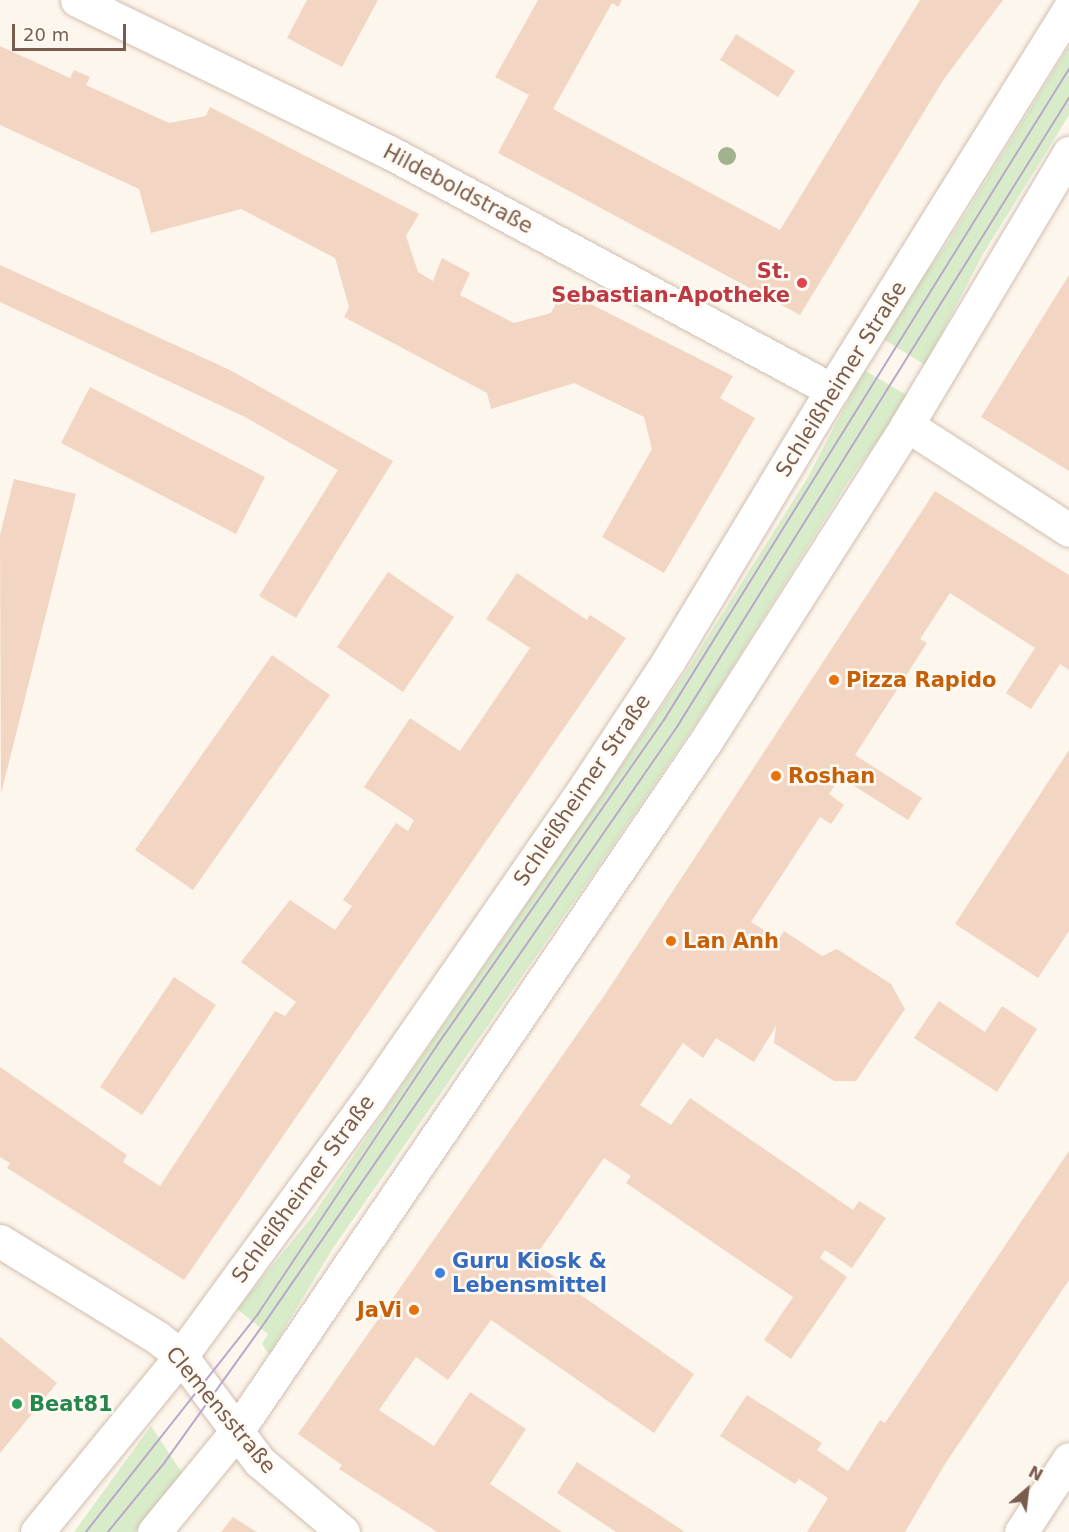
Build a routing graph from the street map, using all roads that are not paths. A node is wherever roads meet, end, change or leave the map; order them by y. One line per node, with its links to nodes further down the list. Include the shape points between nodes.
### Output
1 (77, 0): 4 (main road, Hildeboldstraße, via 389,152)
2 (1069, 9): 4 (main road, Schleißheimer Straße)
3 (1069, 153): 5 (main road)
4 (832, 390): 8 (main road, Schleißheimer Straße, via 669,660 588,783 370,1098)
5 (907, 425): 6 (main road); 9 (main road, via 706,741)
6 (1069, 530)
7 (0, 1241): 8 (main road, Clemensstraße)
8 (181, 1356): 9 (main road, Clemensstraße); 11 (main road, Schleißheimer Straße)
9 (237, 1431): 12 (main road); 13 (main road, Clemensstraße, via 259,1461)
10 (1069, 1459): 14 (main road)
11 (37, 1532)
12 (154, 1532)
13 (343, 1532)
14 (1021, 1532)

